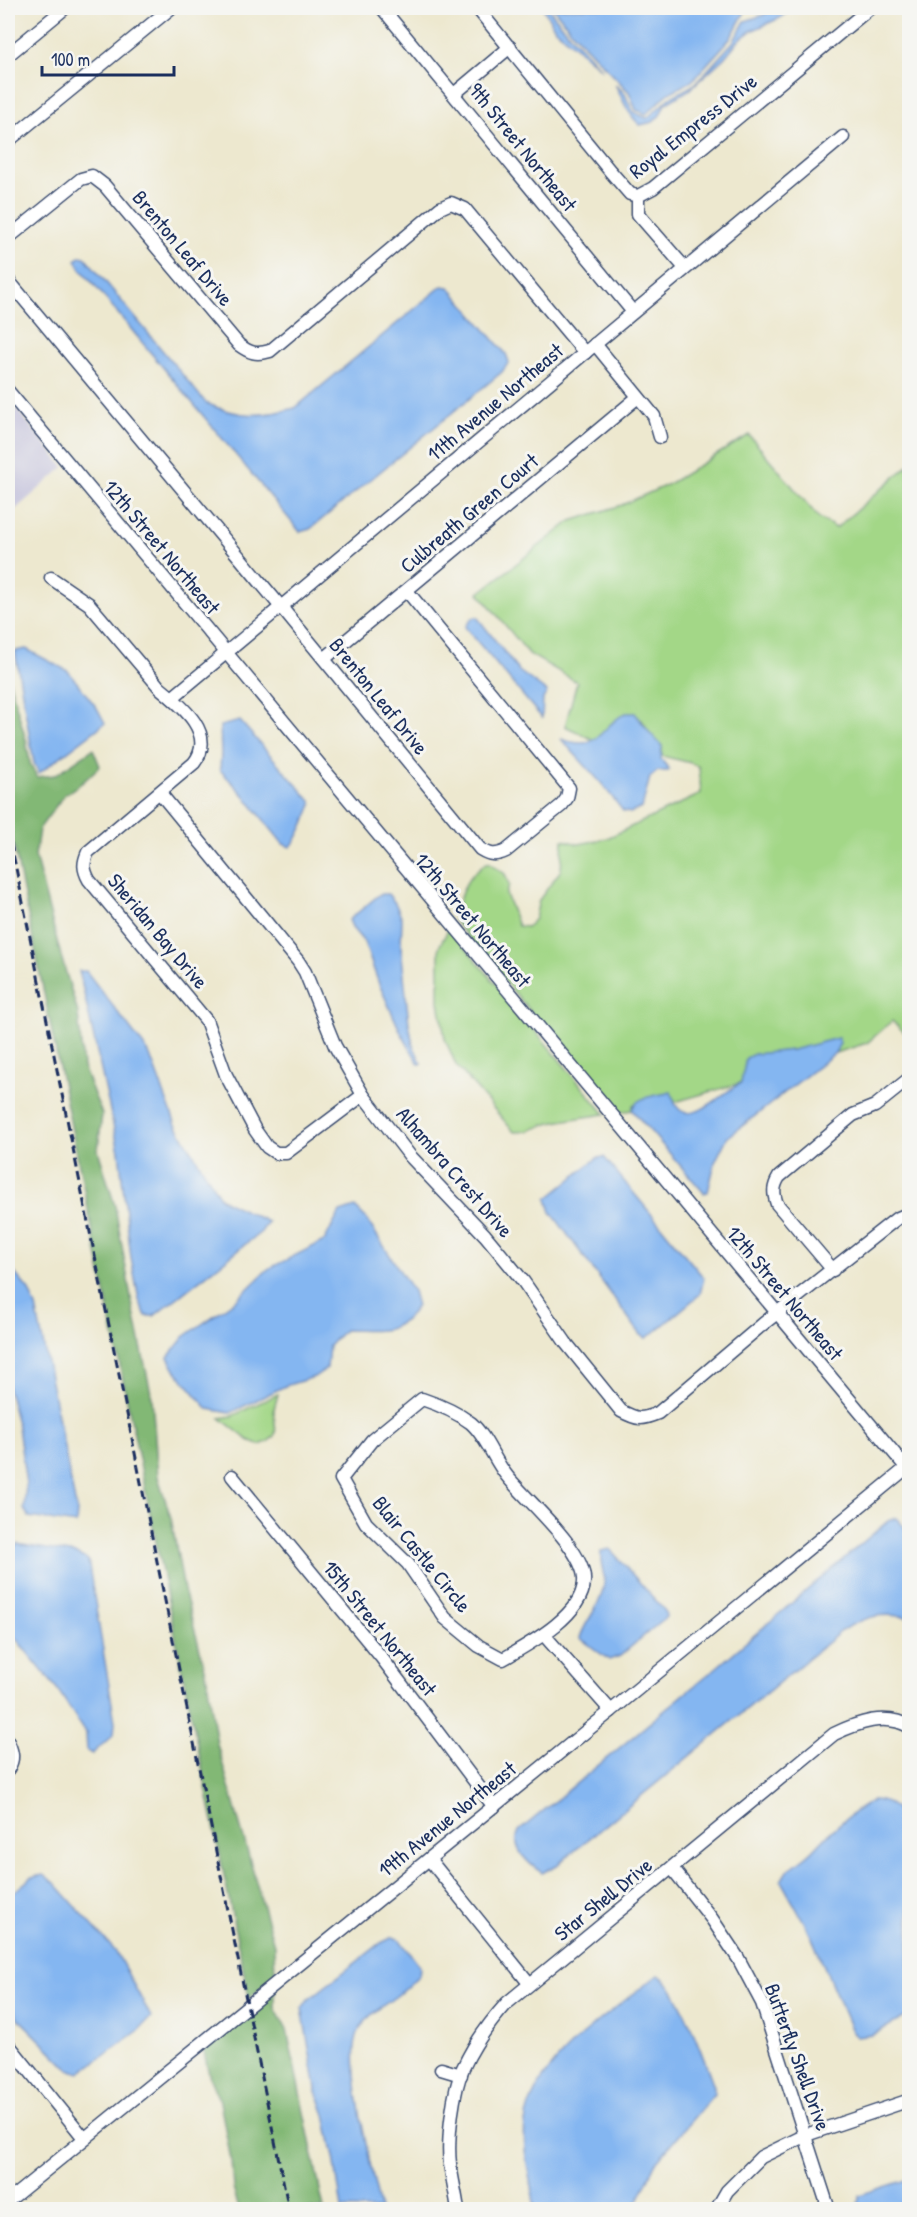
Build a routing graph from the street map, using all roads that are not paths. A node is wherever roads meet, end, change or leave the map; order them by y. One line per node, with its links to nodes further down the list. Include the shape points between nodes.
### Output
1 (65, 8): 7 (street)
2 (171, 8): 10 (street)
3 (382, 8): 8 (street, 9th Street Northeast)
4 (477, 8): 6 (street, Royal Empress Drive)
5 (870, 8): 11 (street, Royal Empress Drive, via 653,188)
6 (510, 48): 8 (street); 11 (street, Royal Empress Drive, via 616,179 630,194)
7 (8, 55)
8 (454, 94): 15 (street, 9th Street Northeast)
9 (843, 136): 13 (street, 11th Avenue Northeast)
10 (8, 141)
11 (638, 196): 13 (street, via 638,214)
12 (8, 238): 17 (street, Brenton Leaf Drive, via 81,178 93,176 239,345 259,354 270,351 440,208 451,203 465,209)
13 (685, 268): 15 (street, 11th Avenue Northeast)
14 (8, 280): 23 (street, Brenton Leaf Drive)
15 (633, 312): 16 (street, 11th Avenue Northeast)
16 (595, 344): 17 (street, 11th Avenue Northeast); 19 (street)
17 (585, 353): 23 (street, 11th Avenue Northeast)
18 (8, 392): 24 (street, 12th Street Northeast)
19 (638, 397): 20 (street, via 654,416); 22 (street, Culbreath Green Court)
20 (660, 437)
21 (51, 578): 26 (street, Sheridan Bay Drive, via 89,604)
22 (406, 591): 25 (street, Culbreath Green Court); 25 (street, Brenton Leaf Drive, via 569,788 562,805 506,851 497,855 480,849)
23 (281, 607): 24 (street, 11th Avenue Northeast); 25 (street, Brenton Leaf Drive)
24 (225, 654): 26 (street, 11th Avenue Northeast); 32 (street, 12th Street Northeast)
25 (324, 658)
26 (172, 698): 27 (street, Sheridan Bay Drive, via 199,728 201,754)
27 (160, 793): 29 (street, Alhambra Crest Drive, via 298,961 335,1046); 29 (street, Sheridan Bay Drive, via 88,852 84,869 89,880 206,1020 230,1083 255,1130 267,1147 276,1153 286,1153)
28 (909, 1077): 31 (street, via 875,1106 853,1115 774,1185 777,1204)
29 (363, 1095): 32 (street, Alhambra Crest Drive, via 418,1165 523,1281 621,1411 632,1417 642,1419 658,1413)
30 (909, 1213): 31 (street, Alhambra Crest Drive)
31 (833, 1270): 32 (street, Alhambra Crest Drive)
32 (778, 1314): 33 (street, 12th Street Northeast)
33 (908, 1468): 36 (street, 19th Avenue Northeast)
34 (232, 1476): 40 (street, 15th Street Northeast, via 375,1648)
35 (545, 1636): 35 (street, Blair Castle Circle, via 578,1599 585,1582 581,1568 553,1524 507,1476 473,1425 450,1408 422,1399 372,1440 341,1479 366,1523 408,1564 445,1618 478,1646 503,1659); 36 (street)
36 (611, 1711): 40 (street, 19th Avenue Northeast)
37 (909, 1727): 42 (street, Star Shell Drive, via 902,1722 879,1719 834,1734)
38 (8, 1742): 39 (street, via 13,1753)
39 (8, 1769)
40 (494, 1807): 41 (street, 19th Avenue Northeast)
41 (429, 1859): 43 (street); 49 (street, 19th Avenue Northeast)
42 (672, 1868): 43 (street, Star Shell Drive); 48 (street, Butterfly Shell Drive, via 738,1958 762,2003)
43 (529, 1983): 46 (street, Star Shell Drive, via 489,2023)
44 (8, 2044): 49 (street)
45 (441, 2069): 46 (street)
46 (461, 2075): 51 (street, Star Shell Drive, via 450,2126 450,2162)
47 (909, 2100): 48 (street)
48 (806, 2135): 52 (street, via 762,2157 728,2191); 53 (street, Butterfly Shell Drive)
49 (84, 2138): 50 (street, 19th Avenue Northeast)
50 (8, 2201)
51 (458, 2210)
52 (716, 2210)
53 (829, 2210)

